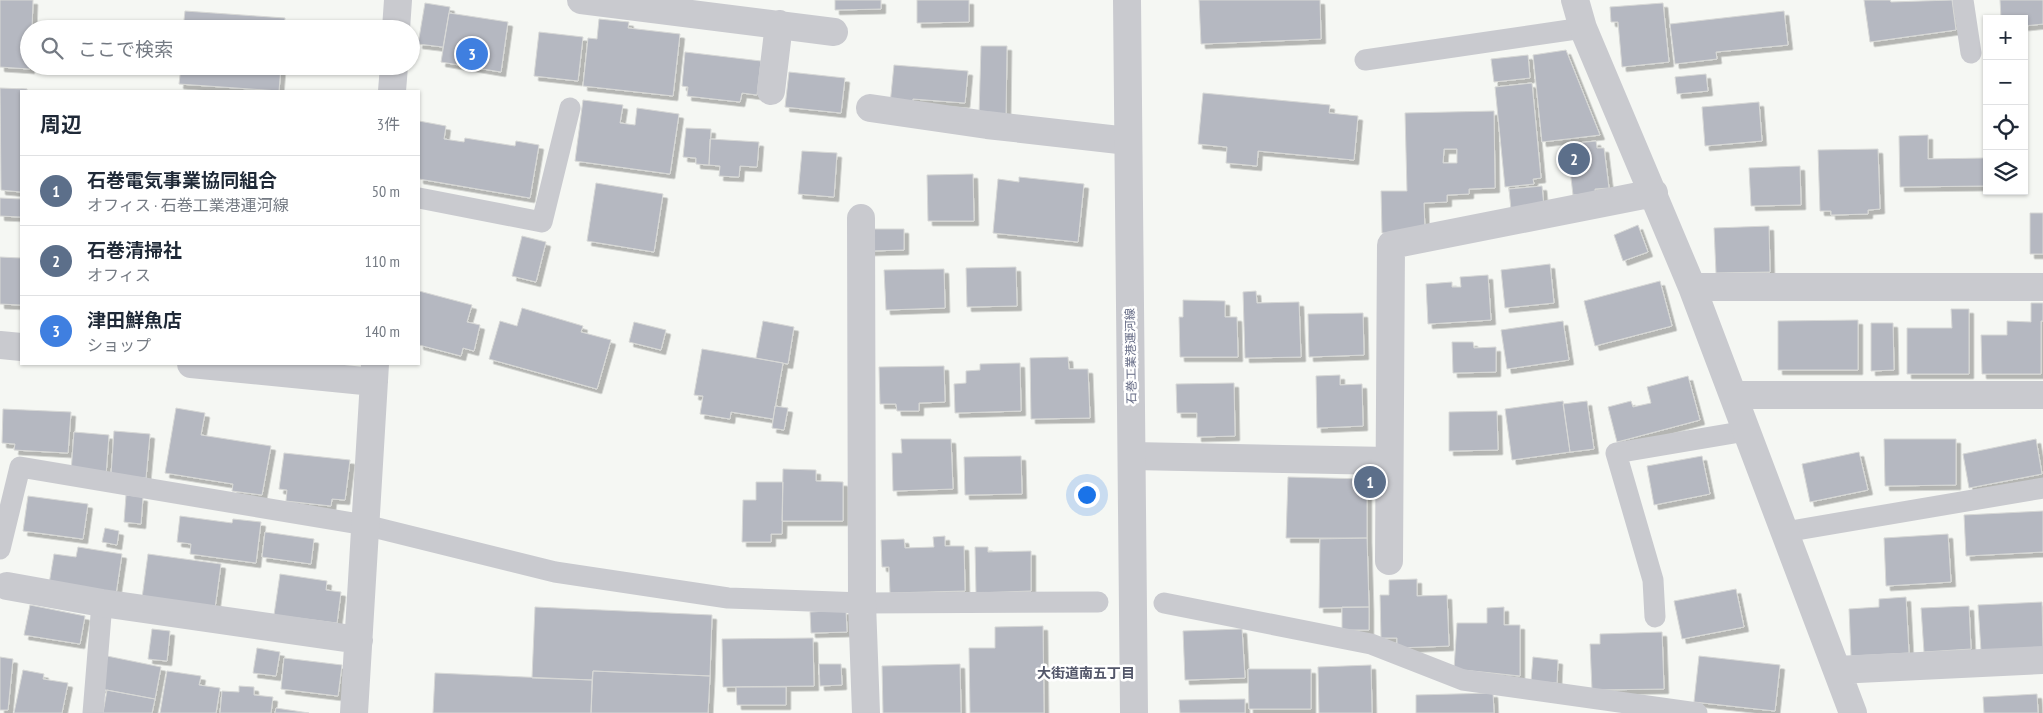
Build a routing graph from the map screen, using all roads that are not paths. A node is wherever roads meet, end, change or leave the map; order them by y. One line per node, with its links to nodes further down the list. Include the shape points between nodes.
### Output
1 (398, 0): 6 (street)
2 (581, 0): 7 (street)
3 (1127, 0): 17 (street, 石巻工業港運河線)
4 (1575, 0): 8 (street)
5 (1963, 0): 10 (lane)
6 (397, 20)
7 (779, 24): 9 (street); 14 (street)
8 (1583, 28): 11 (lane); 18 (street)
9 (834, 32)
10 (1972, 53)
11 (1365, 60)
12 (393, 75): 13 (street)
13 (392, 90)
14 (771, 91)
15 (570, 108): 19 (lane, via 542,222)
16 (870, 108): 17 (street)
17 (1128, 141): 30 (street, 石巻工業港運河線)
18 (1654, 193): 21 (street); 31 (street, via 1391,245)
19 (420, 198)
20 (861, 218): 38 (street)
21 (1692, 287): 22 (street); 27 (street)
22 (2043, 287)
23 (0, 345): 24 (street)
24 (20, 347)
25 (211, 365): 26 (street)
26 (374, 373): 33 (street)
27 (1733, 395): 28 (street); 29 (street)
28 (2043, 395)
29 (1746, 431): 34 (street); 42 (lane, via 1616,453 1654,580)
30 (1132, 456): 31 (street); 50 (street, 石巻工業港運河線)
31 (1390, 461): 36 (street)
32 (2043, 488): 34 (lane)
33 (365, 525): 35 (lane, via 20,467); 38 (lane, via 555,572 728,598); 43 (street)
34 (1785, 532): 45 (street)
35 (0, 549)
36 (1389, 561)
37 (7, 586): 40 (street)
38 (862, 602): 39 (lane); 49 (street)
39 (1098, 602)
40 (102, 603): 43 (street); 47 (lane)
41 (1164, 603): 46 (lane, via 1371,644 1463,680)
42 (1655, 617)
43 (359, 640): 48 (street)
44 (2043, 660): 45 (street)
45 (1837, 670): 52 (street)
46 (1622, 708): 51 (lane)
47 (93, 713)
48 (354, 713)
49 (866, 713)
50 (1134, 713)
51 (1697, 713)
52 (1853, 713)

